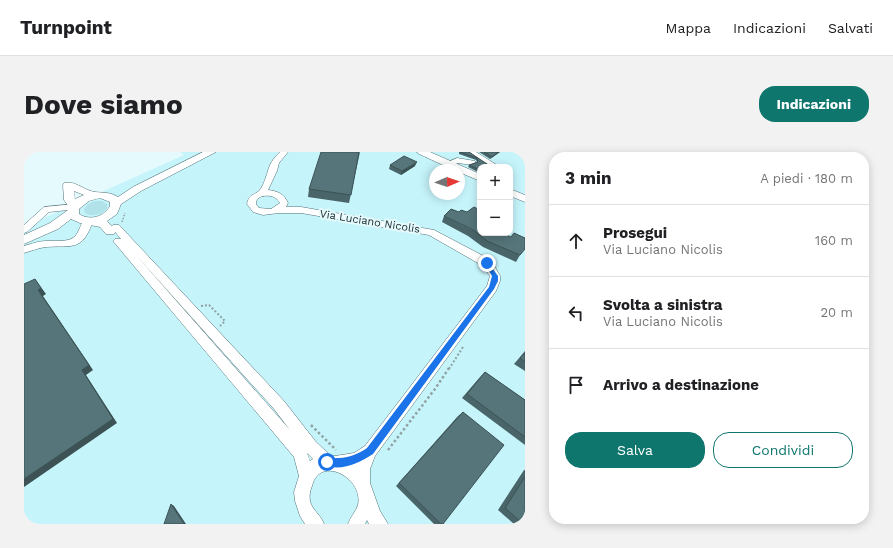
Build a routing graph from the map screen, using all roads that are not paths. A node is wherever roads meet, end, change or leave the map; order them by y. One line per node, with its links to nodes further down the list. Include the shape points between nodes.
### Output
1 (284, 152): 12 (street, Via Luciano Nicolis, via 277,160)
2 (422, 152): 7 (main road)
3 (452, 152): 7 (street)
4 (471, 152): 9 (street)
5 (205, 153): 19 (main road)
6 (491, 155): 10 (street, via 500,161)
7 (452, 159): 8 (street); 11 (main road)
8 (472, 164)
9 (492, 164)
10 (498, 164)
11 (477, 176)
12 (269, 181): 13 (street, Via Luciano Nicolis); 14 (street)
13 (262, 193): 14 (street); 20 (street, Via Luciano Nicolis, via 254,198 253,207 266,212)
14 (272, 193): 18 (street, Via Luciano Nicolis)
15 (513, 193): 17 (main road)
16 (95, 196): 19 (main road); 22 (main road, via 84,199); 22 (main road, via 68,185 69,196)
17 (525, 199)
18 (283, 201): 20 (street); 21 (street, Via Luciano Nicolis)
19 (112, 204): 22 (main road, via 106,217); 23 (main road, via 111,219)
20 (278, 210): 21 (street, Via Luciano Nicolis)
21 (301, 210): 27 (street, Via Luciano Nicolis, via 431,232 487,263 495,276 492,288)
22 (80, 215): 23 (main road); 24 (street, via 47,209); 25 (main road); 26 (street, via 83,235 75,242 35,246)
23 (118, 228): 28 (street, via 279,405 311,447); 29 (street, via 299,452)
24 (24, 230)
25 (24, 240)
26 (24, 250)
27 (377, 453): 28 (street, Via Luciano Nicolis, via 356,460); 30 (street, Via Luciano Nicolis, via 362,469)
28 (334, 459): 29 (street, via 319,465); 30 (street, via 356,474)
29 (306, 475): 31 (street, via 301,497 304,509)
30 (364, 490): 32 (street, Via Luciano Nicolis, via 365,507); 33 (street, via 374,516)
31 (313, 523)
32 (356, 524)
33 (380, 524)

